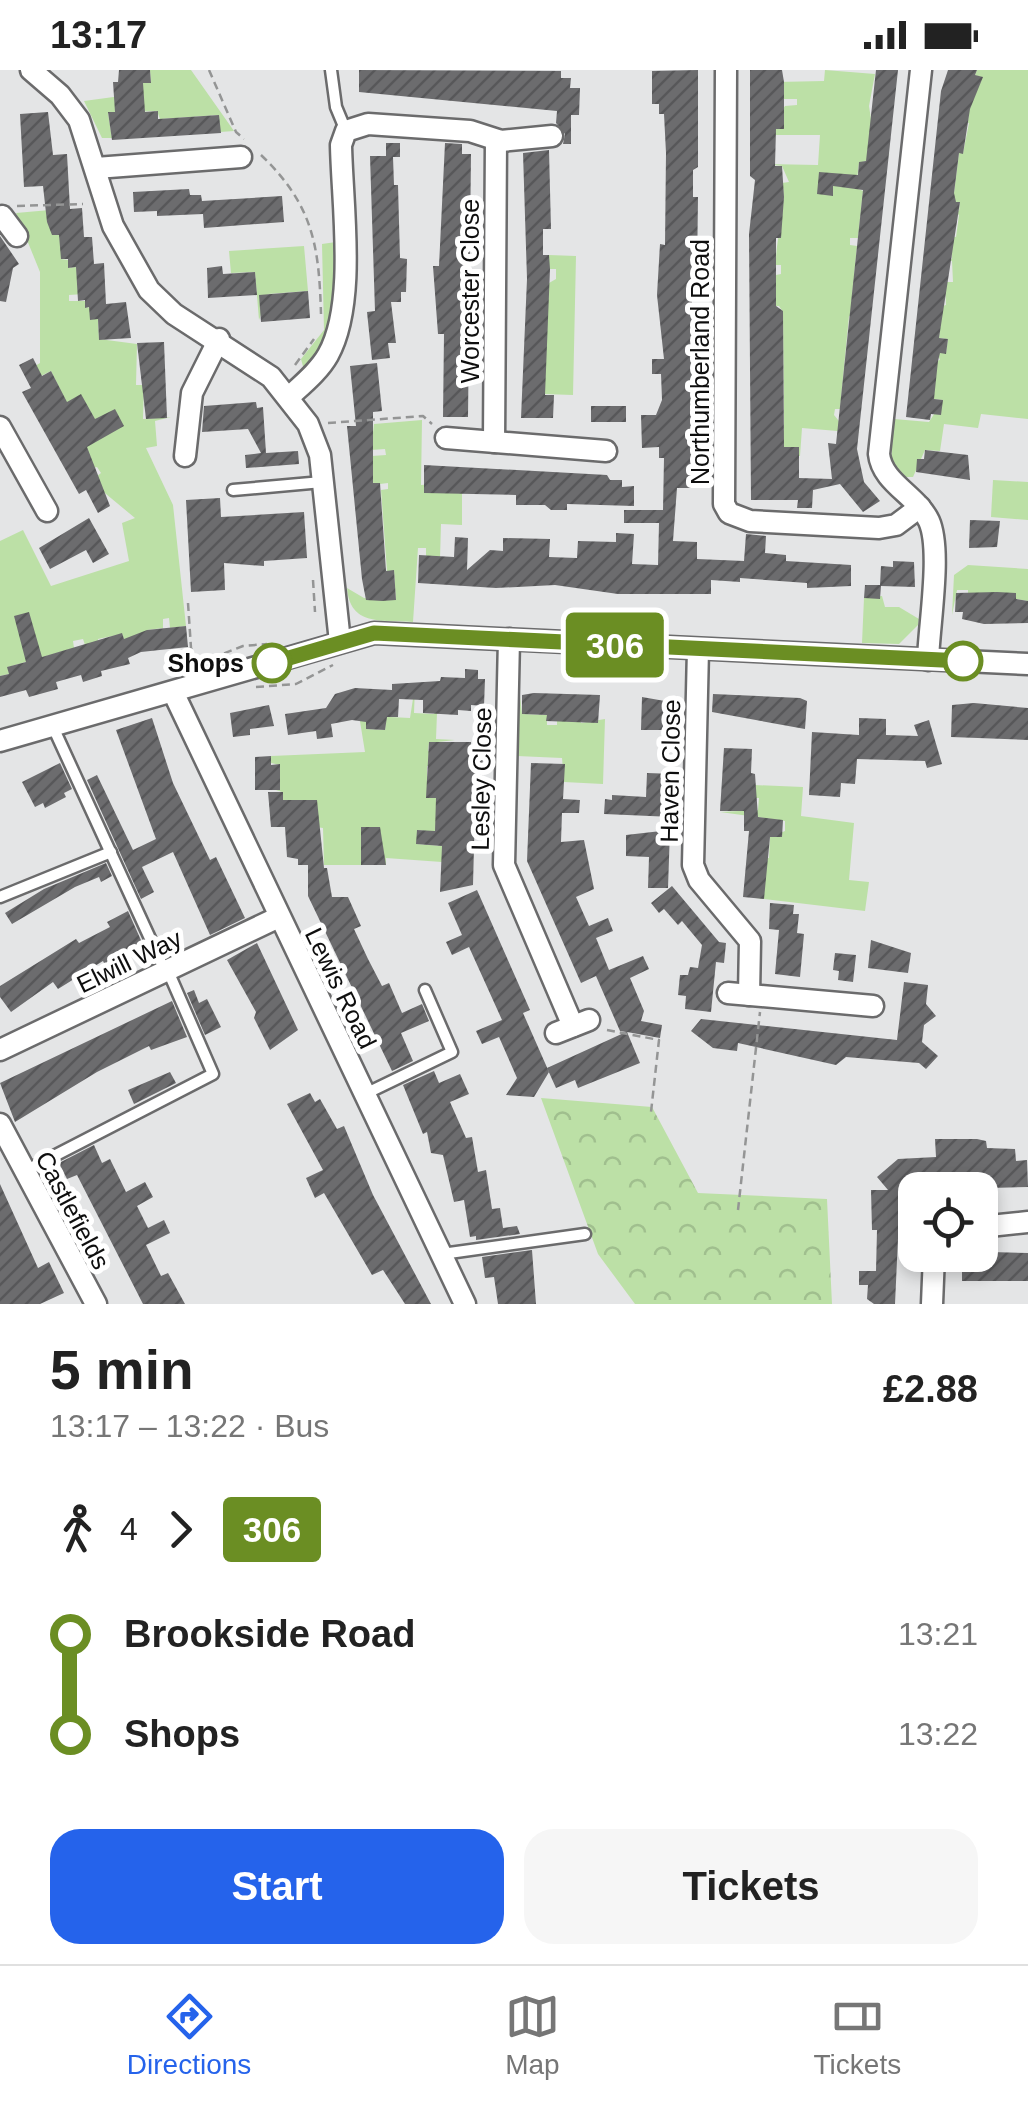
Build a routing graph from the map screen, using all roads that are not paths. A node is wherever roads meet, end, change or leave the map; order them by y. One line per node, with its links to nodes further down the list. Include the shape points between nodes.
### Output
1 (31, 70): 9 (street, via 76,115)
2 (331, 70): 5 (lane)
3 (726, 70): 22 (street, Northumberland Road, via 724,504 750,521 879,528 896,526)
4 (921, 70): 22 (street, via 879,454 884,470)
5 (346, 131): 7 (street, via 381,124 470,131); 13 (street, via 340,315 328,354)
6 (552, 136): 7 (street)
7 (496, 140): 16 (street, Worcester Close)
8 (250, 152): 9 (street)
9 (96, 168): 12 (street, via 128,256 157,299)
10 (4, 214): 11 (street)
11 (17, 236)
12 (220, 339): 13 (street); 18 (street, via 192,392)
13 (296, 391): 20 (street, via 316,440)
14 (0, 427): 19 (street)
15 (446, 438): 16 (street)
16 (494, 442): 17 (street)
17 (606, 451)
18 (186, 456)
19 (9, 465): 23 (street)
20 (322, 482): 21 (lane); 26 (street)
21 (233, 490)
22 (920, 507): 27 (street, via 933,539)
23 (46, 510)
24 (509, 639): 25 (street); 26 (street, via 374,633); 38 (street, Lesley Close, via 504,865)
25 (698, 649): 27 (street); 37 (street, Haven Close, via 693,865 750,940 746,995)
26 (342, 650): 29 (street)
27 (928, 660): 28 (street)
28 (1028, 664)
29 (174, 694): 30 (street); 34 (street, Lewis Road)
30 (53, 727): 31 (street); 32 (lane)
31 (0, 741)
32 (111, 852): 33 (lane); 35 (lane)
33 (0, 897)
34 (279, 917): 35 (street, Elwill Way); 40 (street, Lewis Road)
35 (167, 971): 39 (street, Elwill Way); 42 (lane, via 213,1074)
36 (425, 990): 40 (lane, via 452,1052)
37 (873, 1004)
38 (578, 1027)
39 (0, 1050)
40 (364, 1094): 46 (street, Lewis Road)
41 (2, 1136): 42 (street, Castlefields)
42 (23, 1172): 47 (street, Castlefields)
43 (1028, 1222): 44 (street)
44 (998, 1225)
45 (585, 1234): 46 (lane)
46 (441, 1254): 48 (street, Lewis Road)
47 (96, 1304)
48 (465, 1304)

